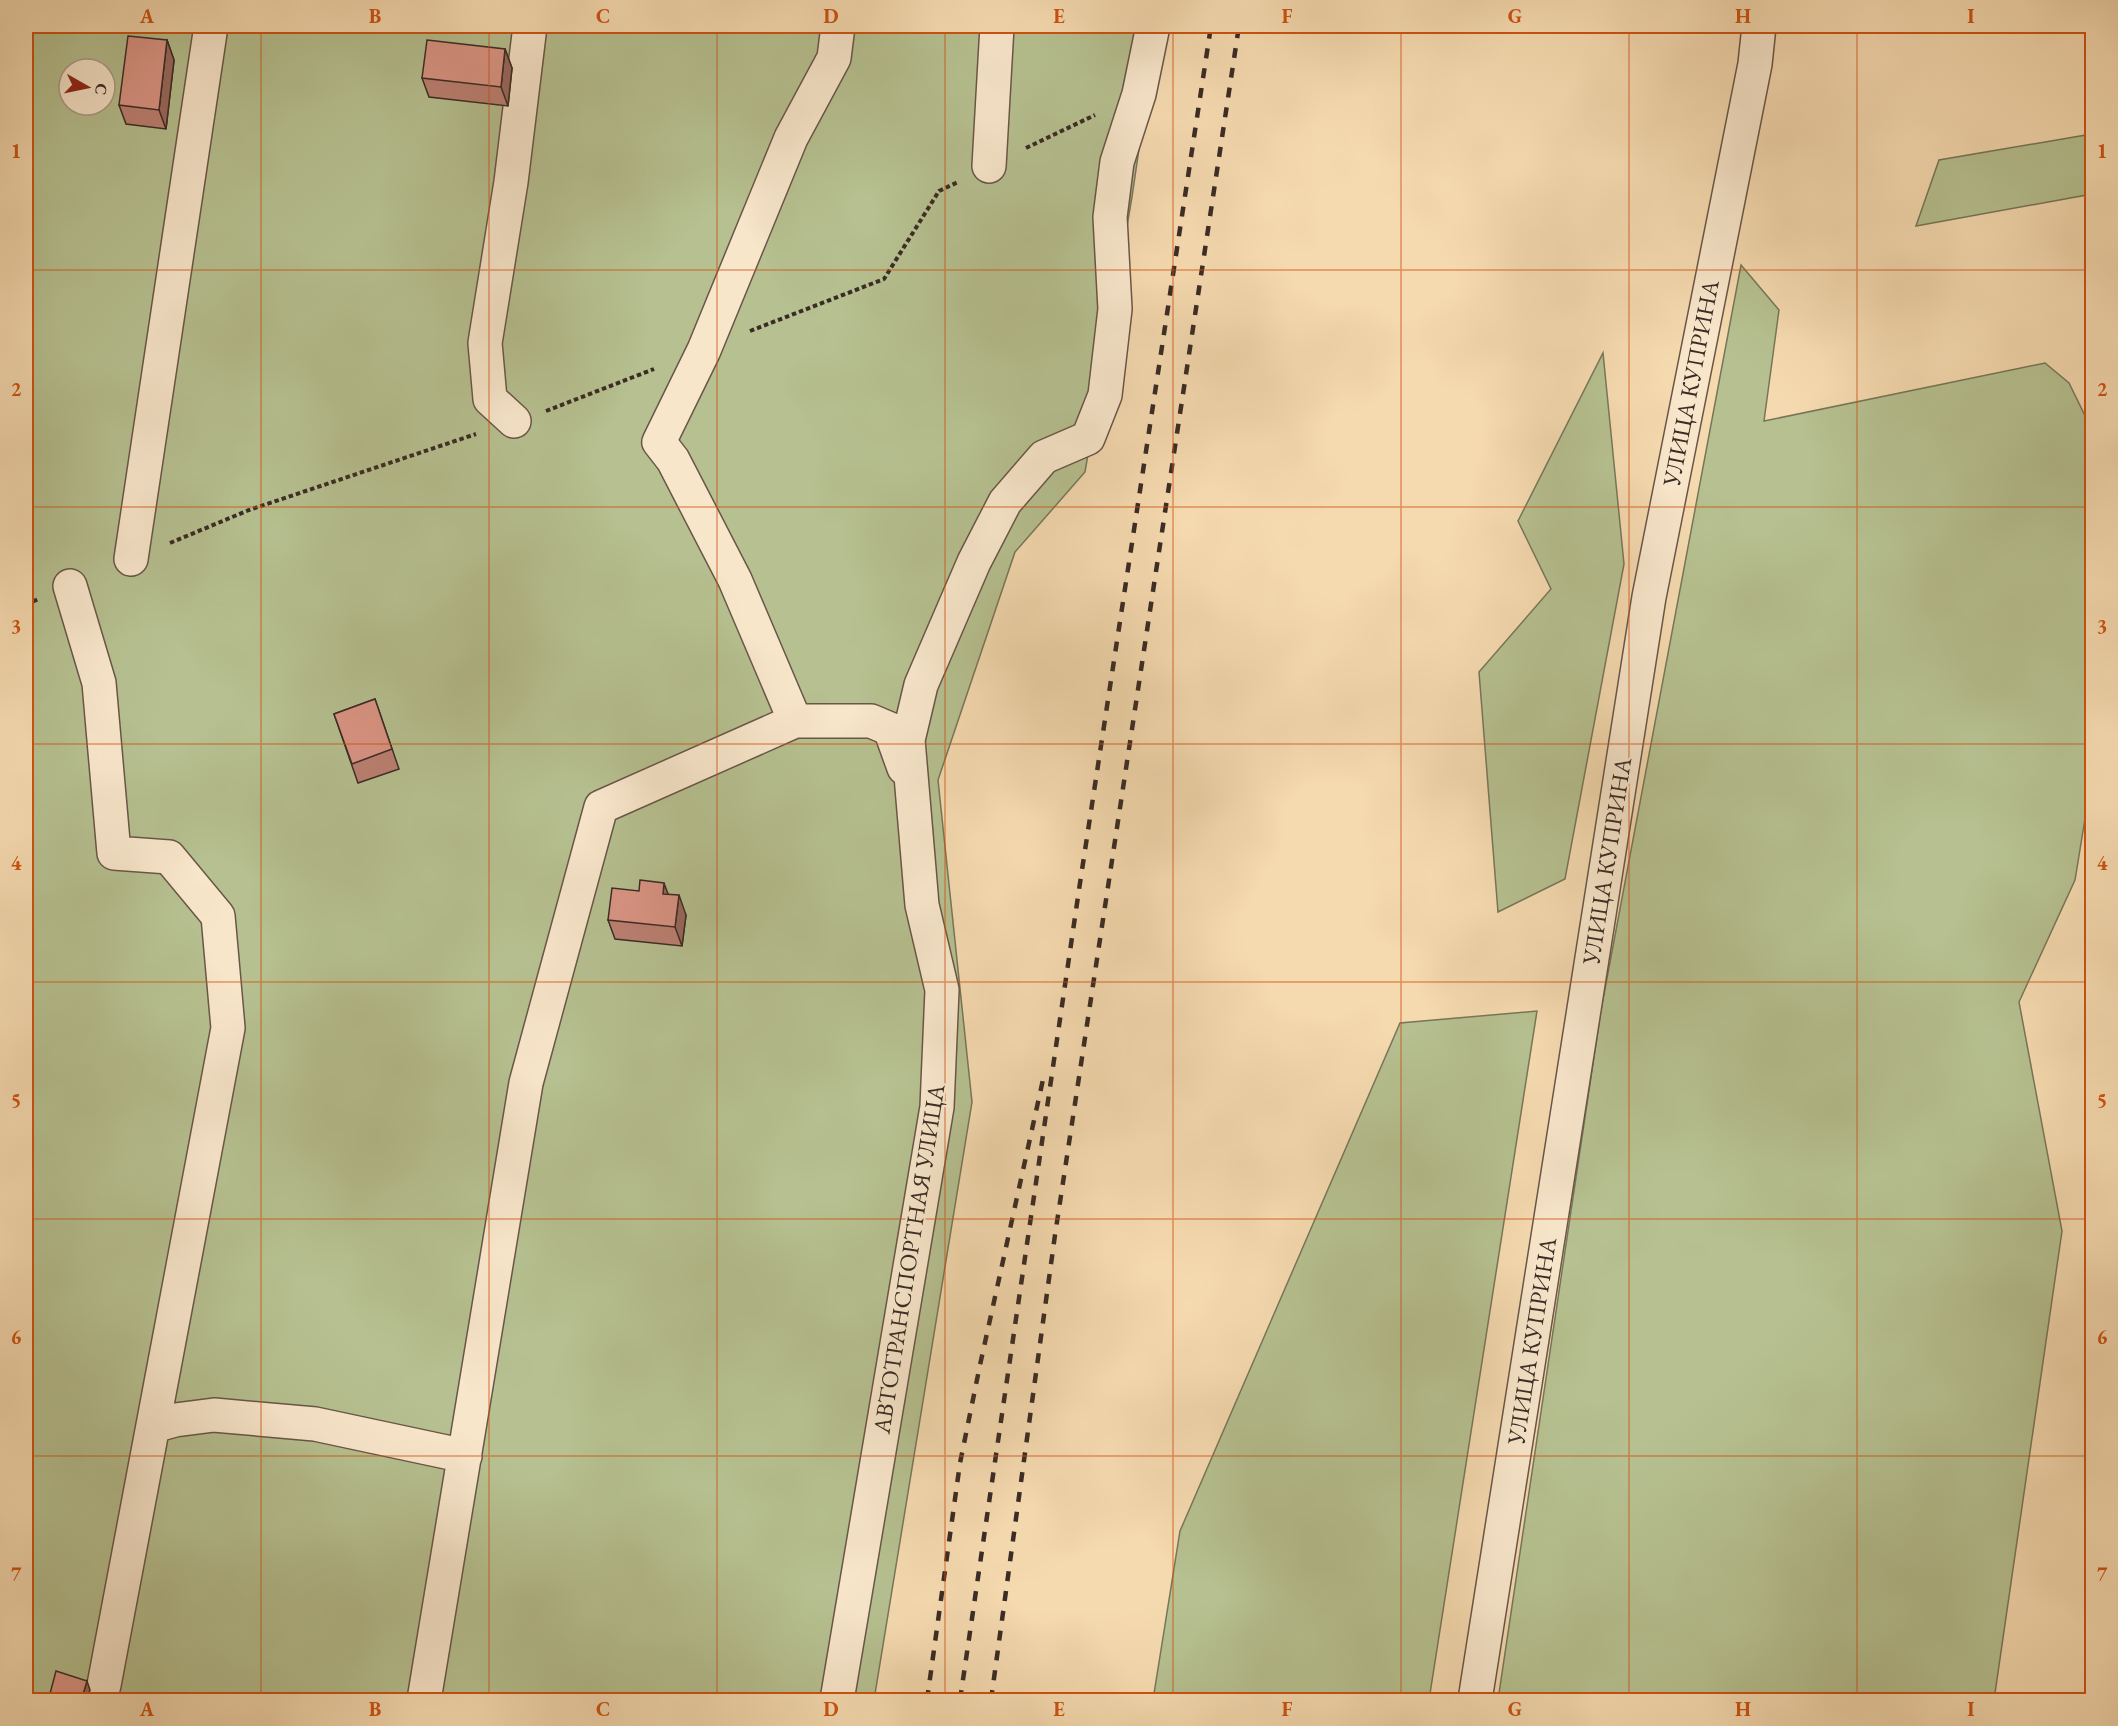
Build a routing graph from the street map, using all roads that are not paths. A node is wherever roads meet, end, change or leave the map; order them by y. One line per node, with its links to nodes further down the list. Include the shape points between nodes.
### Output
1 (211, 26): 9 (street)
2 (530, 26): 8 (street, via 511,182 485,343 490,399)
3 (838, 26): 11 (street, via 834,58 791,138 704,350 659,442 673,459 735,580)
4 (997, 26): 7 (street)
5 (1152, 26): 12 (street, АВТОТРАНСПОРТНАЯ УЛИЦА, via 1139,94 1117,162 1110,217 1115,309 1105,395 1088,438 1044,457 1005,502 974,562 921,685 908,740)
6 (1759, 26): 18 (street, УЛИЦА КУПРИНА, via 1755,64 1649,597)
7 (989, 166)
8 (514, 422)
9 (131, 560)
10 (70, 585): 13 (street, via 99,683 114,853 169,857 218,916 228,1028)
11 (795, 721): 12 (street, via 871,722 890,729); 14 (street, via 602,807 526,1083)
12 (911, 786): 17 (street, АВТОТРАНСПОРТНАЯ УЛИЦА, via 922,904 942,990 937,1107)
13 (153, 1426): 14 (street, via 214,1414 315,1424); 15 (street)
14 (465, 1456): 16 (street)
15 (99, 1701)
16 (424, 1701)
17 (837, 1701)
18 (1475, 1701)

